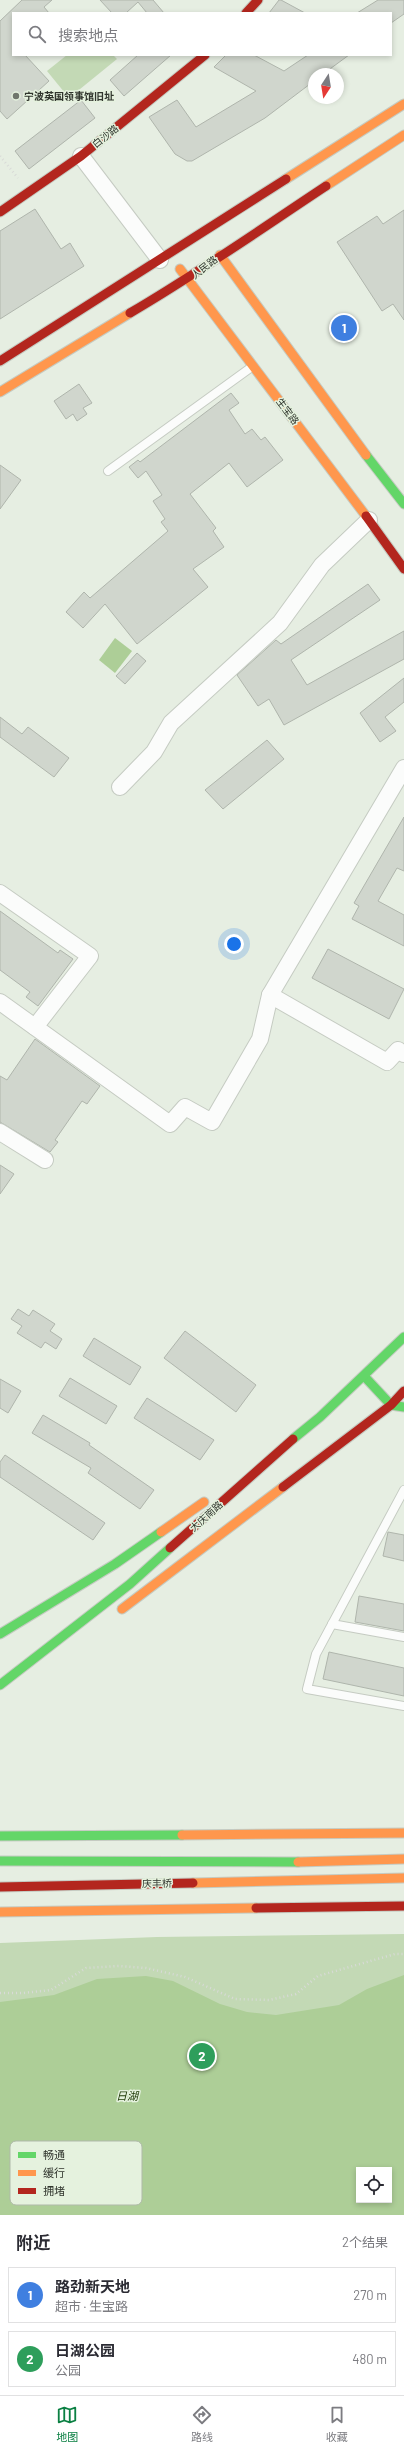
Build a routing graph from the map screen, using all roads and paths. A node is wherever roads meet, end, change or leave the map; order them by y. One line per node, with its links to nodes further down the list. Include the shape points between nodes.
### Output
1 (258, 0): 2 (main road)
2 (247, 12)
3 (204, 56): 7 (main road, 白沙路)
4 (404, 104): 11 (main road)
5 (404, 135): 10 (main road, 人民路)
6 (0, 156): 8 (path)
7 (81, 156): 8 (main road, 白沙路); 11 (street)
8 (29, 192): 9 (main road, 白沙路)
9 (0, 212)
10 (220, 255): 12 (main road, 人民路); 17 (main road)
11 (165, 258): 12 (main road, 生宝路); 13 (main road)
12 (188, 279): 14 (main road, 生宝路); 15 (main road, 人民路)
13 (0, 361)
14 (254, 366): 16 (lane); 18 (main road, 生宝路)
15 (0, 392)
16 (108, 471)
17 (402, 496)
18 (369, 520): 19 (main road, 生宝路); 21 (street, via 322,565 280,623 171,723 154,752)
19 (404, 569)
20 (404, 768): 23 (street)
21 (120, 787)
22 (0, 893): 25 (street, via 90,956)
23 (270, 995): 25 (street, via 260,1039 212,1122 185,1107 170,1124); 26 (street, via 387,1062 398,1050)
24 (0, 1002): 25 (street)
25 (35, 1026)
26 (404, 1054)
27 (0, 1132): 28 (street)
28 (45, 1160)
29 (404, 1337): 30 (main road, 大庆南路)
30 (364, 1376): 32 (main road); 34 (main road, 大庆南路, via 320,1417)
31 (404, 1391): 32 (main road)
32 (391, 1404): 33 (main road); 37 (main road)
33 (404, 1407)
34 (279, 1450): 39 (main road, via 115,1564); 41 (main road, 大庆南路, via 130,1584)
35 (404, 1490): 36 (lane)
36 (400, 1505): 38 (lane)
37 (112, 1616)
38 (332, 1624): 40 (lane); 44 (lane, via 316,1654 307,1688)
39 (0, 1634)
40 (404, 1637)
41 (22, 1667): 42 (main road); 43 (main road, 大庆南路)
42 (0, 1675)
43 (0, 1685)
44 (404, 1706)
45 (404, 1833): 46 (main road)
46 (0, 1836)
47 (404, 1859): 48 (main road, via 309,1862)
48 (0, 1860)
49 (404, 1878): 50 (main road, 庆丰桥)
50 (0, 1887)
51 (404, 1906): 52 (main road)
52 (0, 1912)
53 (404, 1954): 54 (path, via 394,1954 318,1976 296,1994 269,2000 234,1999 185,1977 146,1968 119,1966 86,1968 51,1990 23,1994)
54 (0, 1993)

